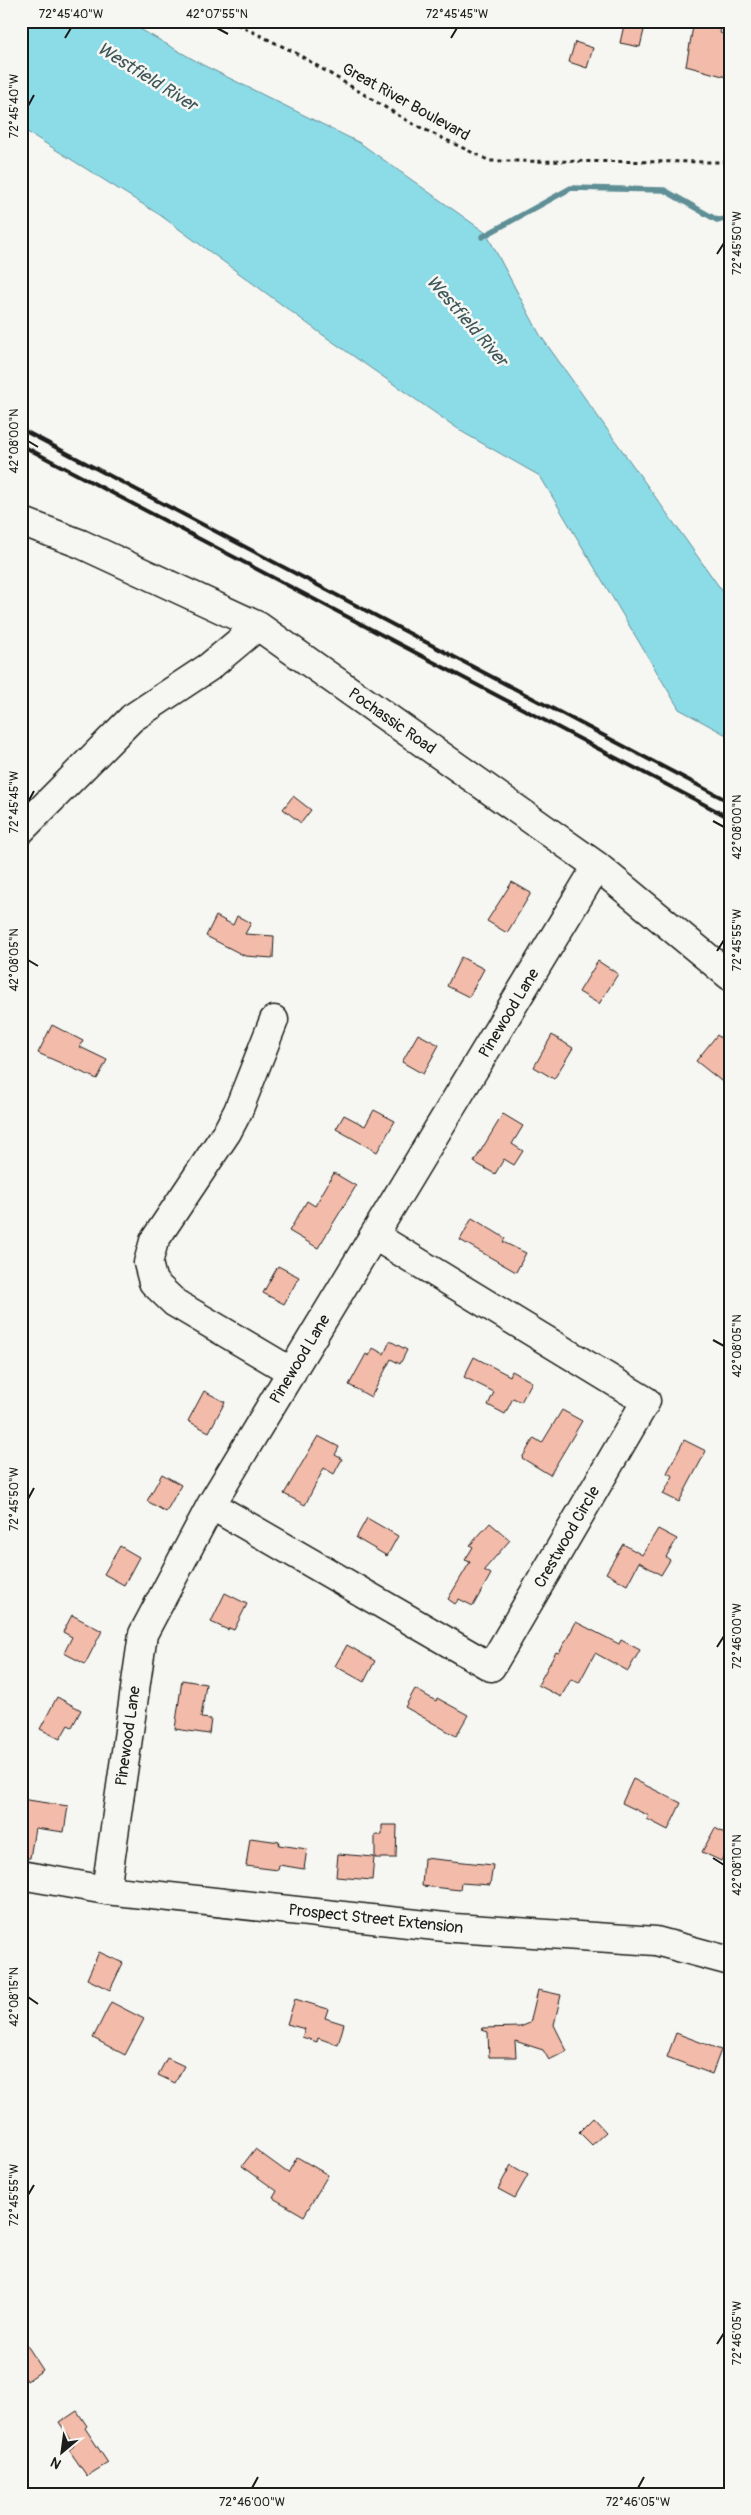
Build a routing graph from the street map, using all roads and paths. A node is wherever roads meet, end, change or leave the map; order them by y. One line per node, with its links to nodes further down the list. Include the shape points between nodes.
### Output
1 (230, 21): 2 (path, Great River Boulevard, via 296,53 411,123 490,161)
2 (730, 162)
3 (21, 521): 4 (street, Pochassic Road, via 81,544)
4 (258, 626): 5 (street, via 210,667 132,718); 6 (street, Pochassic Road)
5 (21, 830)
6 (597, 866): 7 (street, Pochassic Road); 9 (street, Pinewood Lane)
7 (730, 976)
8 (274, 1020): 10 (street, via 238,1111 154,1241 148,1263 154,1282 175,1303)
9 (375, 1236): 10 (street, Pinewood Lane); 11 (street, Crestwood Circle, via 646,1401 491,1667)
10 (292, 1372): 11 (street, Pinewood Lane)
11 (211, 1505): 13 (street, Pinewood Lane, via 143,1634)
12 (21, 1875): 13 (street, Prospect Street Extension)
13 (106, 1890): 14 (street, Prospect Street Extension, via 454,1928 656,1941)
14 (730, 1961)

